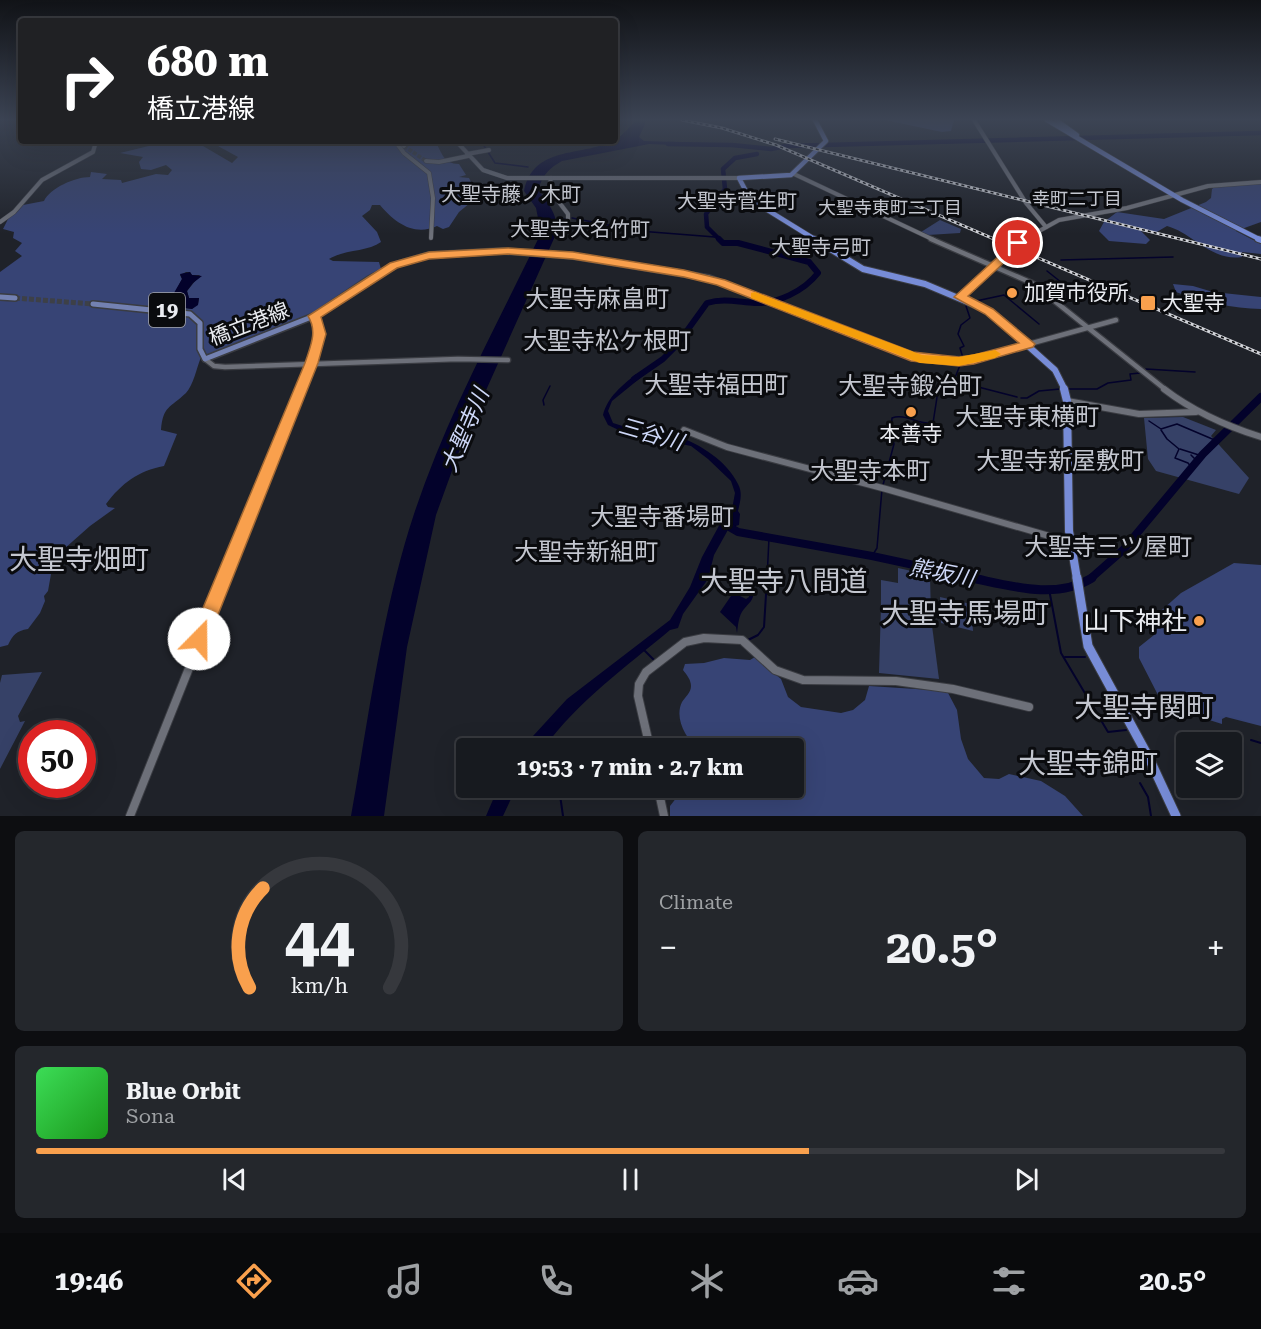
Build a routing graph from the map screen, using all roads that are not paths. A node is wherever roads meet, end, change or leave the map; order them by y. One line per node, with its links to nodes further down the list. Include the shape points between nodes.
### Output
1 (82, 158): 15 (street, via 42,180)
2 (410, 158): 18 (street, via 429,173 433,198)
3 (455, 158): 8 (street)
4 (469, 158): 10 (street, via 484,172 503,178)
5 (810, 158): 9 (highway)
6 (997, 158): 16 (street, via 1028,207)
7 (1114, 158): 14 (highway)
8 (426, 161)
9 (794, 174): 12 (highway); 20 (street)
10 (550, 178): 11 (street); 17 (street, via 549,189 568,214)
11 (724, 178): 12 (street)
12 (739, 178): 22 (highway, via 756,203 863,269 914,280)
13 (1261, 182): 14 (street, via 1214,185)
14 (1175, 194): 16 (street, via 1119,210 1071,217); 19 (highway)
15 (0, 222)
16 (1046, 227): 20 (street, via 1027,237)
17 (568, 228)
18 (431, 238)
19 (1261, 239)
20 (994, 267): 22 (street); 27 (street, via 1039,287)
21 (0, 297): 23 (main road)
22 (960, 297): 28 (highway, via 989,311)
23 (15, 298)
24 (93, 304): 29 (main road, 橋立港線 / 19, via 190,314 200,323 200,349)
25 (314, 316): 28 (main road, 橋立港線, via 376,275 414,259 450,253 524,251 702,277 920,359 974,360); 29 (main road, 橋立港線); 31 (street, via 320,334)
26 (1116, 320): 27 (street)
27 (1089, 327): 28 (street); 33 (street, via 1166,391)
28 (1029, 344): 32 (highway, via 1055,370)
29 (205, 359): 31 (street, via 219,367)
30 (508, 360): 31 (street, via 473,357)
31 (311, 363): 40 (street)
32 (1067, 401): 33 (street, via 1139,414); 36 (highway)
33 (1198, 412): 35 (street)
34 (684, 430): 36 (street, via 727,447)
35 (1261, 437)
36 (1070, 542): 42 (highway, via 1090,653 1149,758)
37 (1029, 707): 38 (street, via 955,688 873,679 827,681 787,676 742,640 698,639 680,644 642,678 638,696)
38 (648, 738)
39 (660, 798): 41 (street)
40 (130, 816)
41 (664, 816)
42 (1176, 816)

